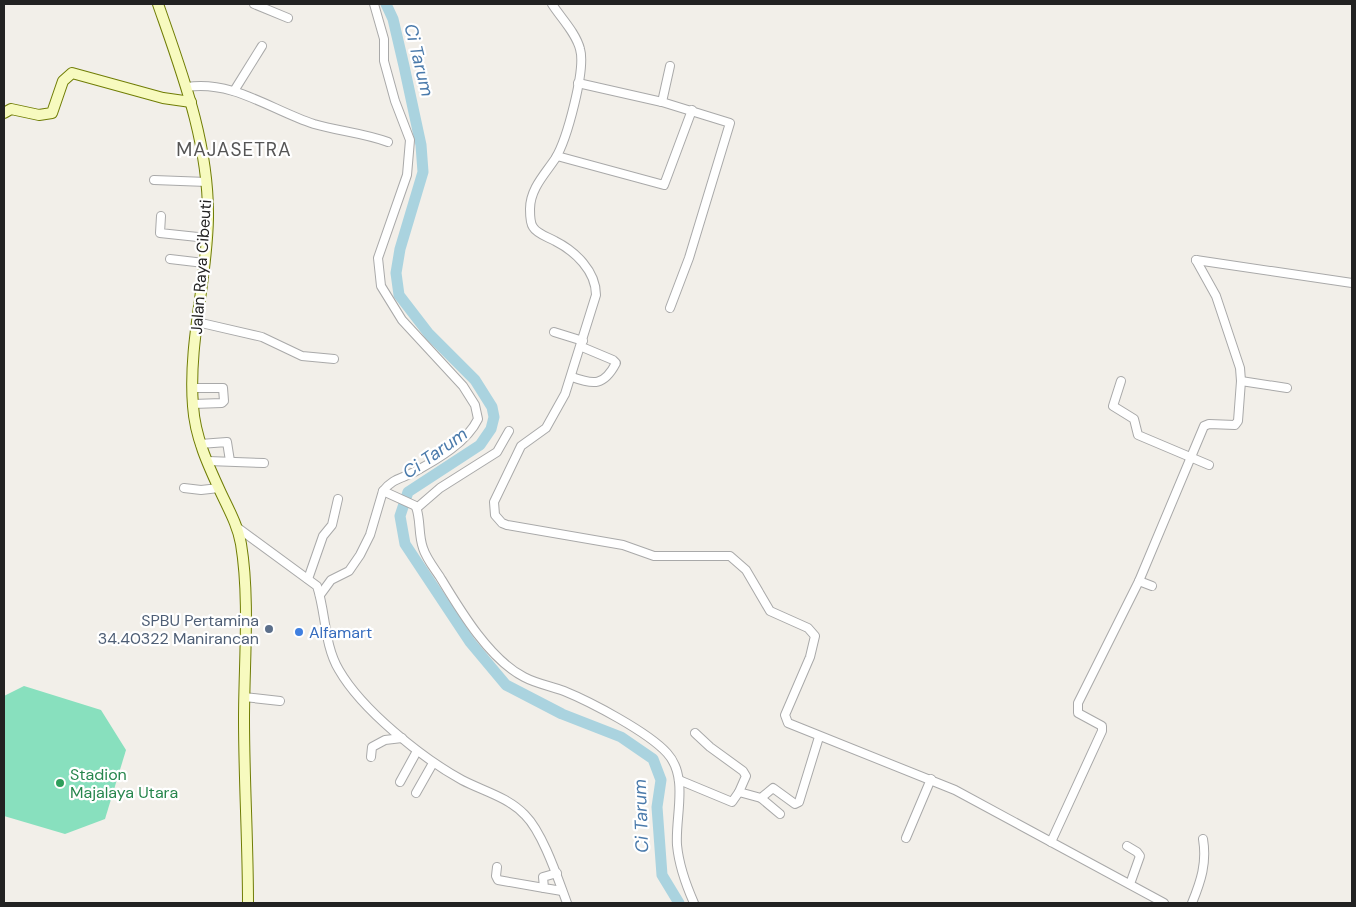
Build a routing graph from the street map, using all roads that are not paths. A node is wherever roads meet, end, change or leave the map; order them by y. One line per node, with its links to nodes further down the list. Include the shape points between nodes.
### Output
1 (158, 4): 9 (main road, Jalan Raya Cibeuti)
2 (254, 4): 5 (street)
3 (374, 4): 44 (street, via 384,39 384,61 410,140 407,175 378,258 381,286 402,320 463,386 475,405 478,419 464,439 416,471 390,482)
4 (552, 4): 8 (street, via 580,46)
5 (288, 18)
6 (262, 46): 10 (street)
7 (670, 66): 12 (street)
8 (578, 83): 12 (street); 16 (street, via 569,126)
9 (187, 87): 10 (street, via 216,86); 11 (main road, Jalan Raya Cibeuti)
10 (234, 91): 15 (street, via 312,123)
11 (191, 102): 14 (main road, via 163,98 72,73 63,81 52,113 47,116 11,109); 18 (main road, Jalan Raya Cibeuti)
12 (662, 102): 13 (street)
13 (692, 110): 16 (street, via 664,185); 24 (street, via 730,125)
14 (4, 113)
15 (388, 142)
16 (557, 156): 27 (street, via 533,194 531,224 573,252 593,279 596,296)
17 (154, 180): 18 (street)
18 (207, 182): 20 (main road, Jalan Raya Cibeuti)
19 (161, 216): 20 (street, via 160,233)
20 (206, 238): 22 (main road, Jalan Raya Cibeuti)
21 (170, 259): 22 (street)
22 (204, 263): 25 (main road, Jalan Raya Cibeuti)
23 (1352, 284): 31 (street, via 1196,260 1220,306)
24 (670, 308)
25 (197, 322): 28 (street, via 262,337 302,356); 32 (main road, Jalan Raya Cibeuti)
26 (554, 332): 27 (street)
27 (582, 344): 29 (street); 29 (street, via 616,363 609,376 598,382 589,383)
28 (334, 359)
29 (572, 377): 55 (street, via 546,428 521,446 494,502 495,515 507,525 624,545 654,556 719,555 734,558 746,570 770,611 808,628 815,636 810,657 785,716 788,723)
30 (1121, 381): 37 (street, via 1113,406 1134,419 1138,435)
31 (1242, 381): 33 (street); 37 (street, via 1237,424 1206,424)
32 (192, 388): 34 (main road, Jalan Raya Cibeuti); 34 (street, via 223,388 224,401)
33 (1287, 388)
34 (193, 404): 36 (main road, Jalan Raya Cibeuti)
35 (510, 431): 46 (street, via 497,452)
36 (200, 444): 38 (main road, Jalan Raya Cibeuti); 39 (street, via 227,442)
37 (1191, 458): 41 (street); 49 (street)
38 (208, 461): 39 (street); 43 (main road, Jalan Raya Cibeuti)
39 (230, 461): 40 (street)
40 (264, 463)
41 (1209, 465)
42 (184, 488): 43 (street)
43 (219, 488): 47 (main road, Jalan Raya Cibeuti)
44 (384, 492): 46 (street); 51 (street, via 370,536 360,555 349,571 332,580)
45 (338, 499): 48 (street, via 332,525 322,536)
46 (415, 507): 60 (street, via 423,550 467,622 512,670 592,703 648,738 667,753)
47 (238, 528): 48 (street); 52 (main road, Jalan Raya Cibeuti, via 246,640)
48 (308, 578): 51 (street, via 317,586)
49 (1139, 581): 50 (street); 69 (street, via 1078,703 1078,713 1098,722 1102,731)
50 (1152, 586)
51 (320, 595): 56 (street, via 338,669 352,689)
52 (244, 697): 53 (street); 76 (main road, Jalan Raya Cibeuti)
53 (280, 701)
54 (695, 733): 63 (street, via 744,771 746,776)
55 (819, 737): 61 (street); 65 (street, via 799,802 794,803 773,788)
56 (402, 738): 57 (street); 58 (street, via 385,740 372,747)
57 (417, 751): 59 (street); 62 (street)
58 (371, 757)
59 (433, 763): 64 (street); 72 (street, via 518,808 530,822)
60 (679, 780): 63 (street, via 732,802); 78 (street, via 678,845 682,872)
61 (931, 780): 67 (street); 69 (street)
62 (400, 782)
63 (739, 792): 65 (street)
64 (416, 793)
65 (760, 798): 66 (street)
66 (780, 814)
67 (906, 838)
68 (1203, 839): 80 (street, via 1204,867)
69 (1051, 842): 73 (street)
70 (1127, 846): 73 (street, via 1140,856)
71 (497, 867): 74 (street, via 498,880)
72 (557, 873): 74 (street, via 543,877); 75 (street)
73 (1130, 884): 79 (street)
74 (544, 888): 75 (street)
75 (562, 891): 77 (street)
76 (248, 903)
77 (566, 903)
78 (694, 903)
79 (1164, 903)
80 (1192, 903)

